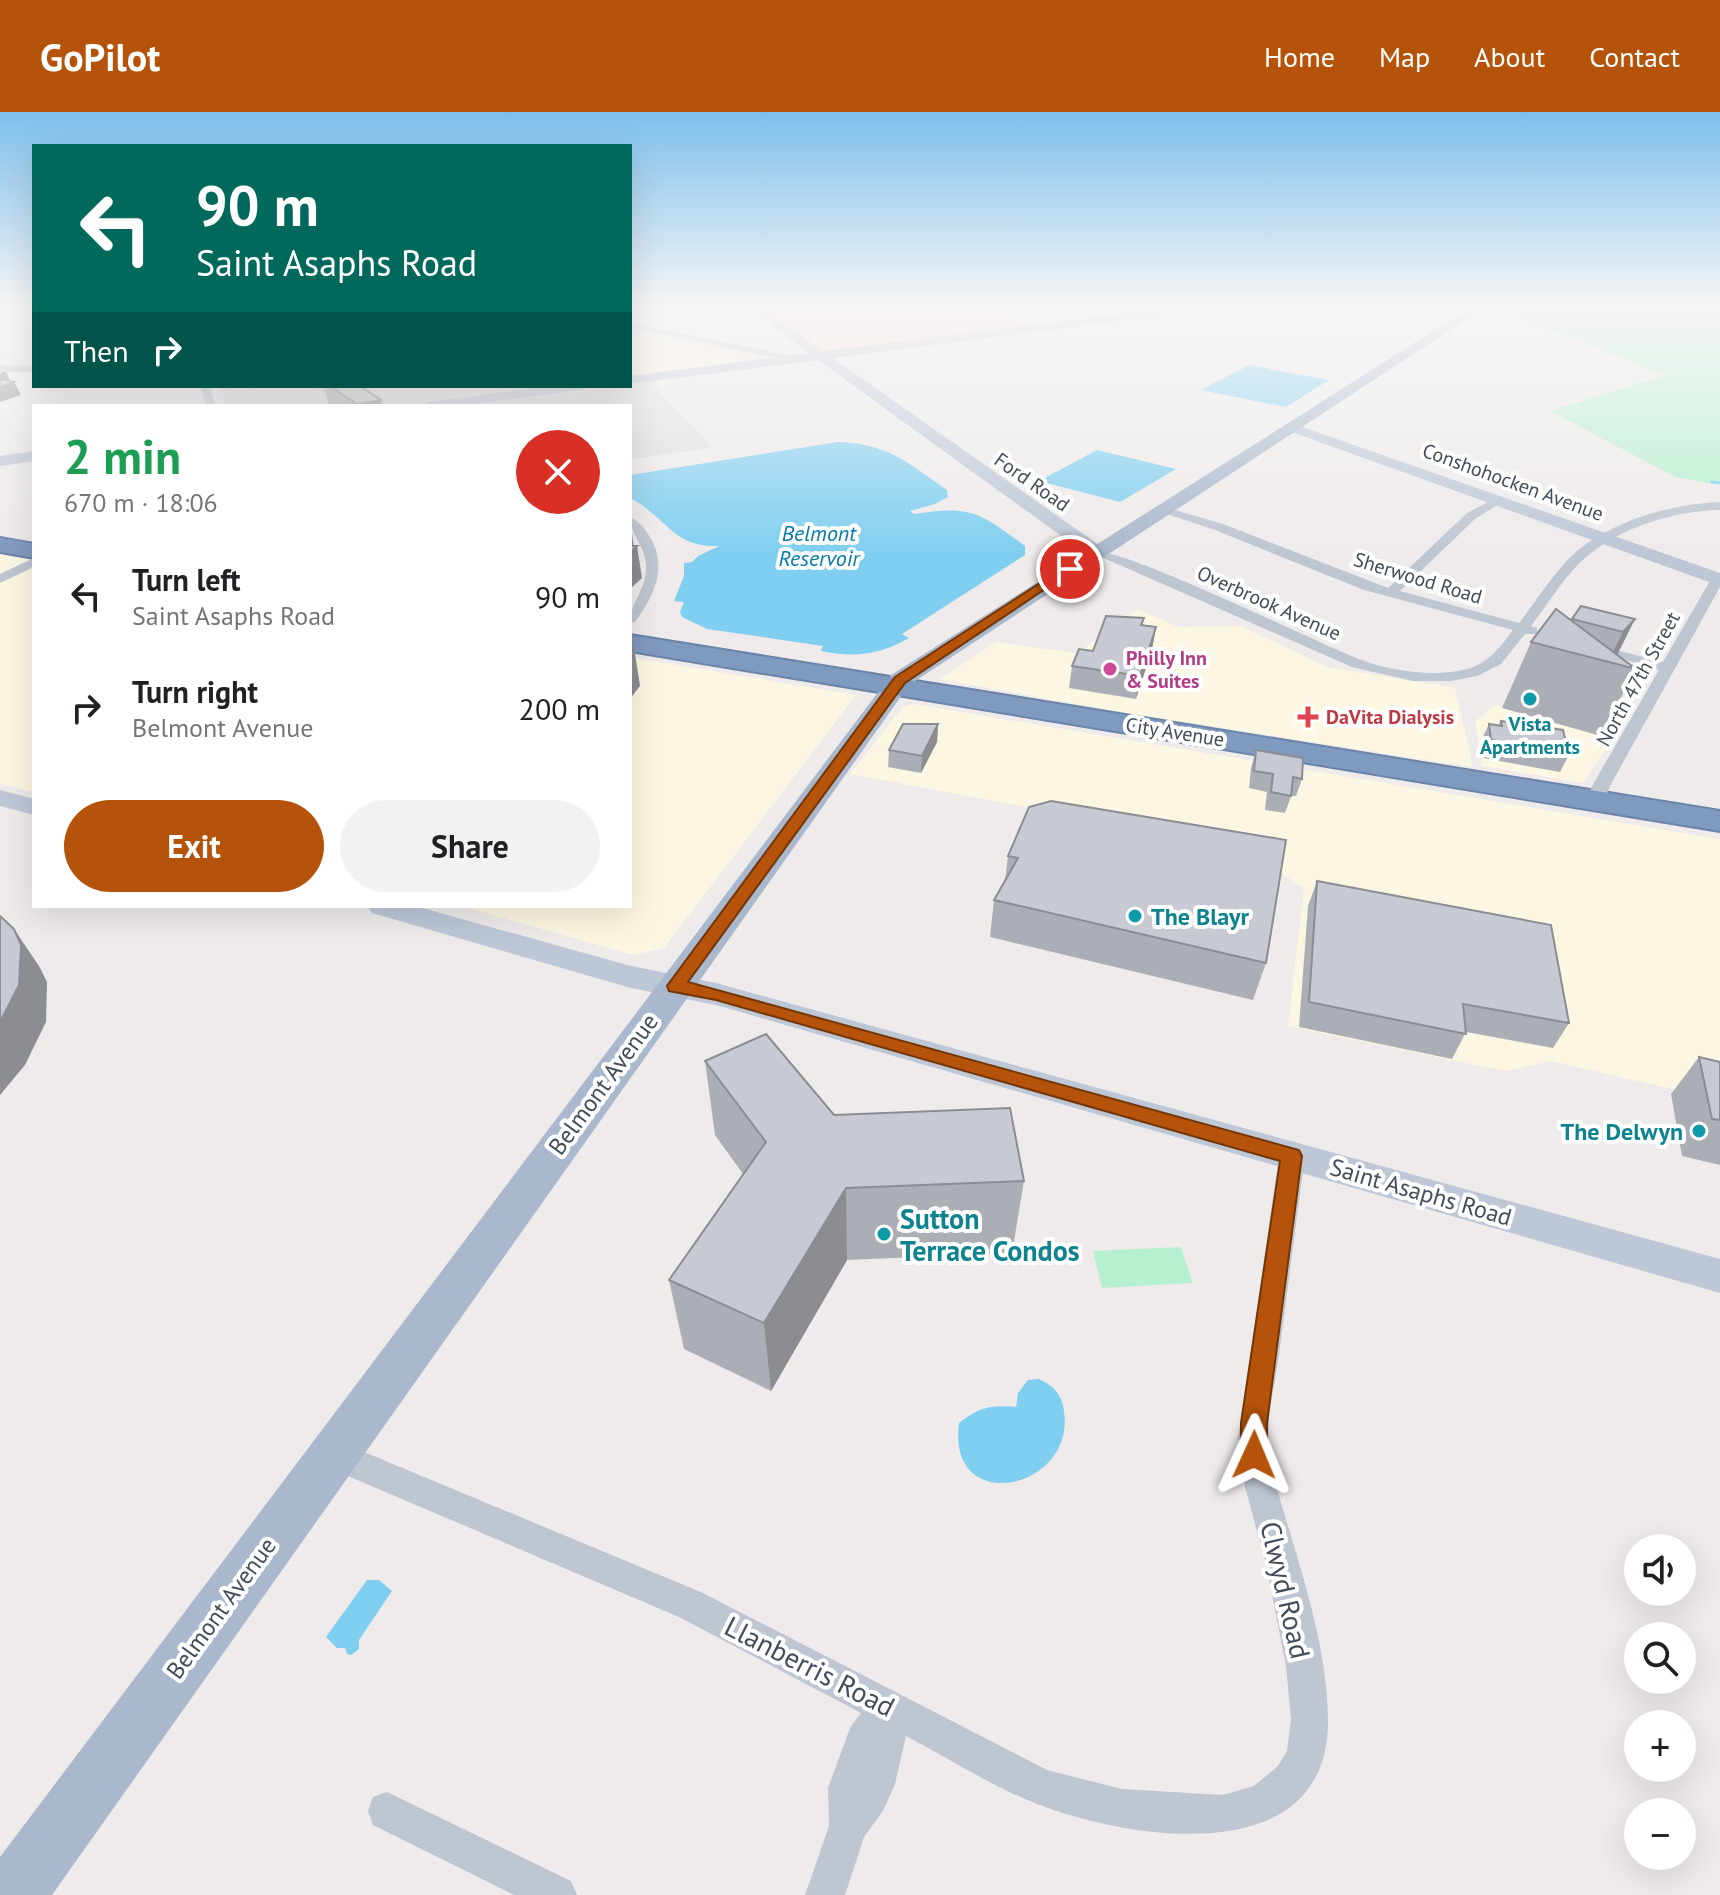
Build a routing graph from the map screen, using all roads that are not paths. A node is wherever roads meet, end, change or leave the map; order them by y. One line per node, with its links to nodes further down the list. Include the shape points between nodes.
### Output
1 (566, 388): 4 (street)
2 (864, 388): 17 (street, Ford Road)
3 (1352, 388): 5 (main road, Belmont Avenue)
4 (444, 404)
5 (1291, 427): 8 (street, Conshohocken Avenue); 10 (main road, Belmont Avenue)
6 (32, 456): 7 (street)
7 (0, 461)
8 (1498, 501): 13 (street, Conshohocken Avenue); 21 (street, via 1471,516)
9 (1720, 506): 13 (street, Overbrook Avenue, via 1685,507)
10 (1161, 510): 17 (main road, Belmont Avenue); 21 (street, Sherwood Road)
11 (632, 524): 22 (street, via 651,548 654,572 649,592)
12 (0, 536): 14 (highway)
13 (1605, 539): 20 (street, Conshohocken Avenue); 23 (street, Overbrook Avenue, via 1579,556)
14 (32, 541)
15 (0, 545): 16 (highway)
16 (32, 551)
17 (1096, 552): 23 (street, Overbrook Avenue, via 1357,664 1396,674 1464,675 1490,666); 28 (main road, Belmont Avenue)
18 (32, 563): 19 (street)
19 (0, 579)
20 (1719, 579): 27 (street, North 47th Street)
21 (1390, 593): 23 (street, Sherwood Road)
22 (632, 616)
23 (1522, 629): 24 (street, Sherwood Road)
24 (1545, 635)
25 (1571, 642): 27 (street)
26 (632, 643): 28 (highway, City Avenue)
27 (1668, 668): 30 (street, North 47th Street)
28 (895, 686): 30 (highway, City Avenue); 34 (main road, Belmont Avenue)
29 (0, 798): 31 (street)
30 (1596, 801): 32 (highway, City Avenue)
31 (32, 806)
32 (1720, 821)
33 (389, 908): 34 (street, Saint Asaphs Road)
34 (676, 986): 35 (street, Saint Asaphs Road); 37 (main road, Belmont Avenue)
35 (1292, 1156): 36 (street, Saint Asaphs Road); 39 (street, Clwyd Road, via 1253,1439 1307,1684 1306,1753)
36 (1720, 1276)
37 (333, 1454): 38 (street, Llanberris Road, via 691,1605); 41 (main road, Belmont Avenue)
38 (889, 1707): 39 (street, Llanberris Road, via 1039,1786 1107,1808 1219,1816 1261,1804); 43 (street, via 887,1753 872,1798 848,1826)
39 (1289, 1782)
40 (387, 1811): 42 (street)
41 (12, 1895)
42 (557, 1895)
43 (825, 1895)

